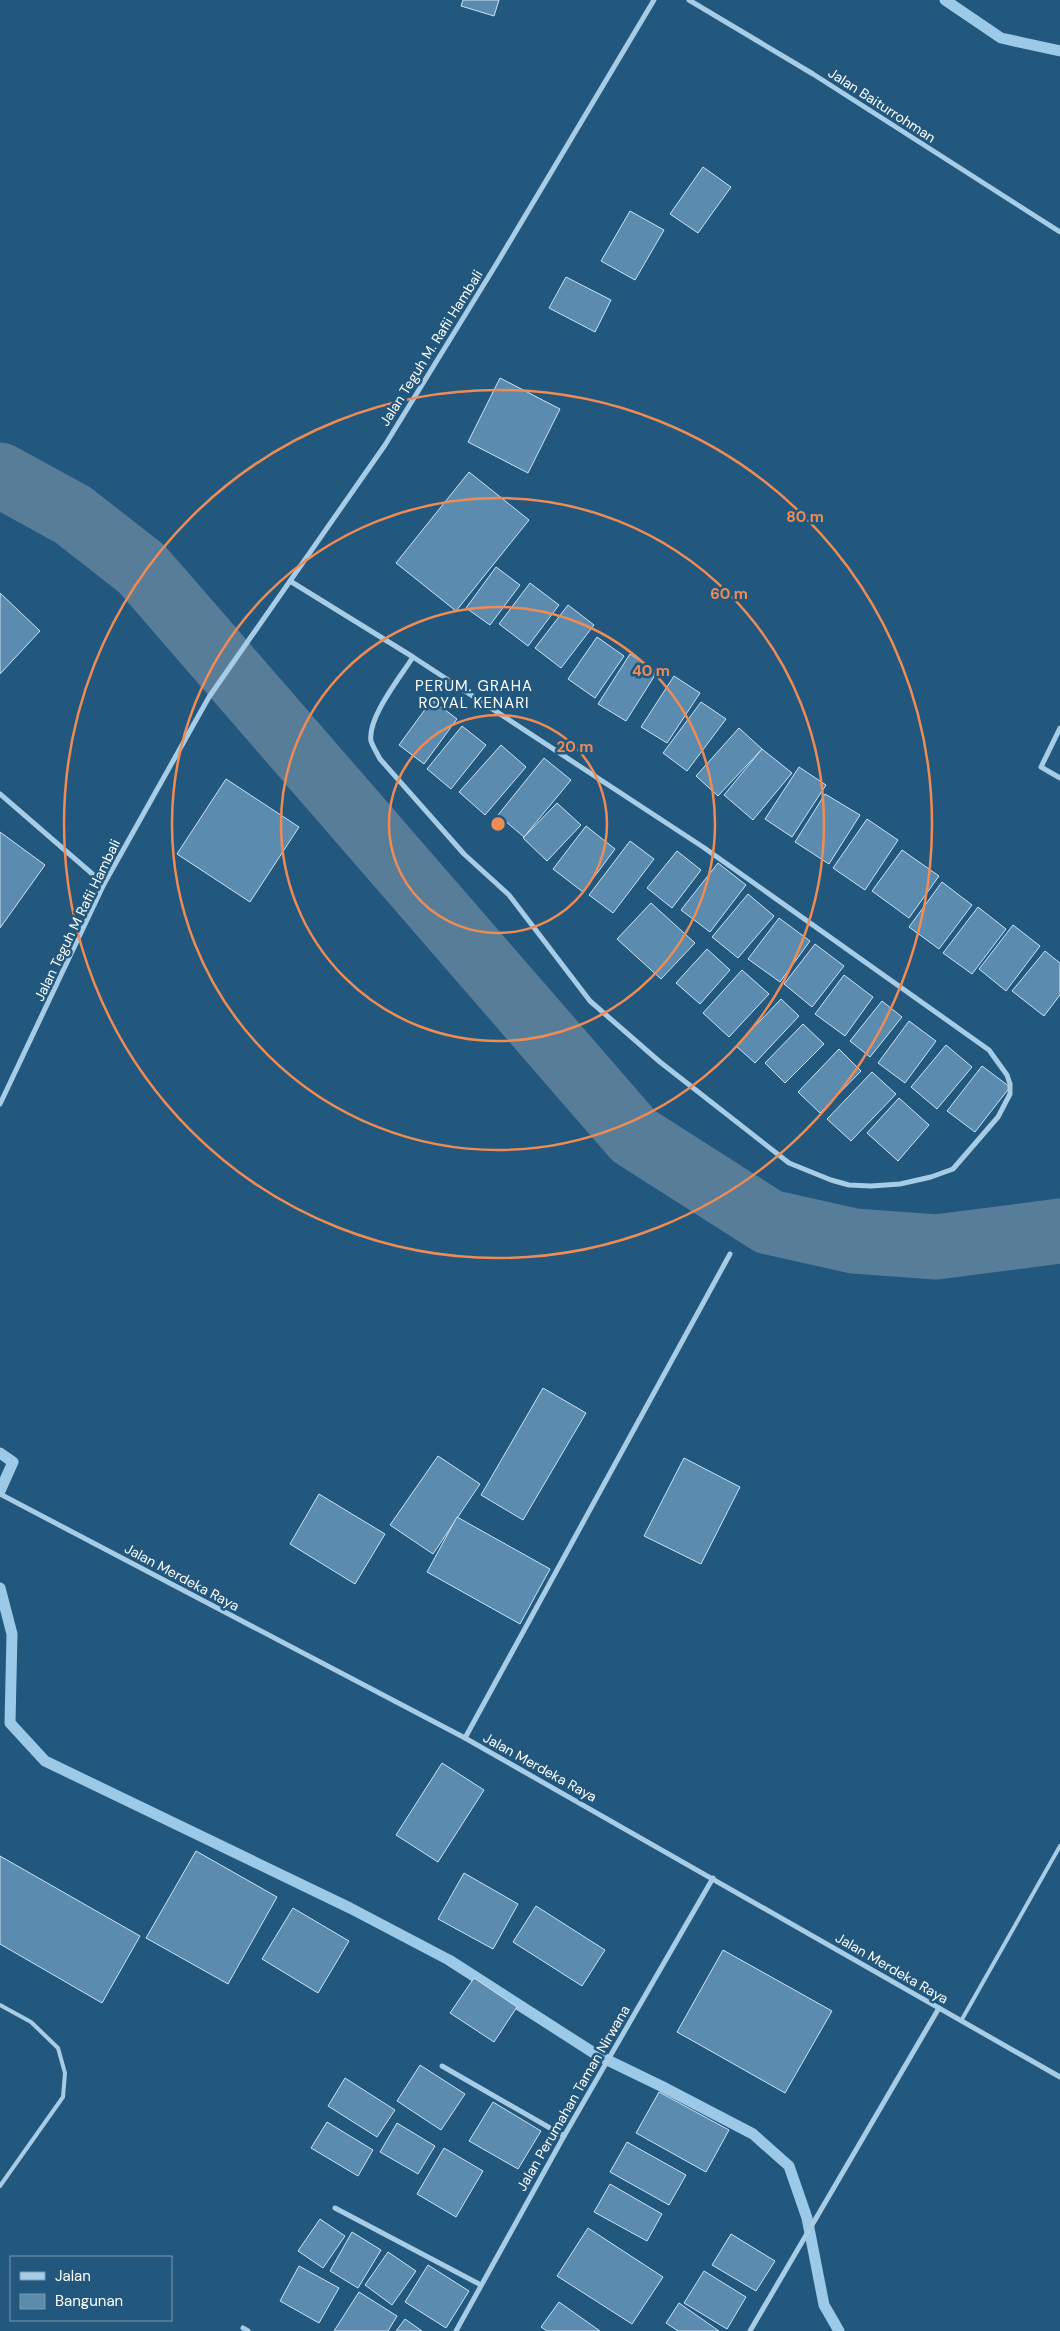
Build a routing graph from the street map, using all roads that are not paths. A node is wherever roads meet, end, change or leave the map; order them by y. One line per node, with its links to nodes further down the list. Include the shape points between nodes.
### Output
1 (654, 0): 4 (street, Jalan Teguh M. Rafii Hambali, via 385,444)
2 (689, 0): 3 (street, Jalan Baiturrohman, via 813,74)
3 (1060, 232)
4 (290, 581): 5 (street); 6 (street, Jalan Teguh M. Rafii Hambali)
5 (413, 656): 5 (street, via 703,847 989,1050 1000,1062 1010,1084 1010,1094 998,1117 953,1169 900,1184 871,1186 831,1180 789,1163 660,1062 590,1001 509,895 464,854 380,759 372,741 372,726)
6 (209, 697): 10 (street, Jalan Teguh M Rafii Hambali)
7 (1060, 728): 8 (street, via 1041,767)
8 (1060, 778)
9 (0, 794): 10 (street)
10 (104, 884): 11 (street, Jalan Teguh M Rafii Hambali)
11 (0, 1104)
12 (730, 1254): 14 (street)
13 (0, 1494): 14 (street, Jalan Merdeka Raya)
14 (465, 1738): 16 (street, Jalan Merdeka Raya)
15 (1060, 1846): 19 (lane)
16 (713, 1878): 18 (street, Jalan Merdeka Raya); 22 (street, Jalan Perumahan Taman Nirwana)
17 (0, 2005): 23 (lane, via 30,2022 58,2048 65,2073 63,2097)
18 (939, 2008): 19 (street, Jalan Merdeka Raya); 29 (street)
19 (961, 2021): 21 (street, Jalan Merdeka Raya)
20 (442, 2066): 22 (street)
21 (1060, 2077)
22 (564, 2136): 25 (street, Jalan Perumahan Taman Nirwana)
23 (0, 2186)
24 (335, 2208): 25 (street)
25 (481, 2285): 28 (street, Jalan Perumahan Taman Nirwana)
26 (243, 2328): 27 (street)
27 (248, 2331)
28 (456, 2331)
29 (750, 2331)

